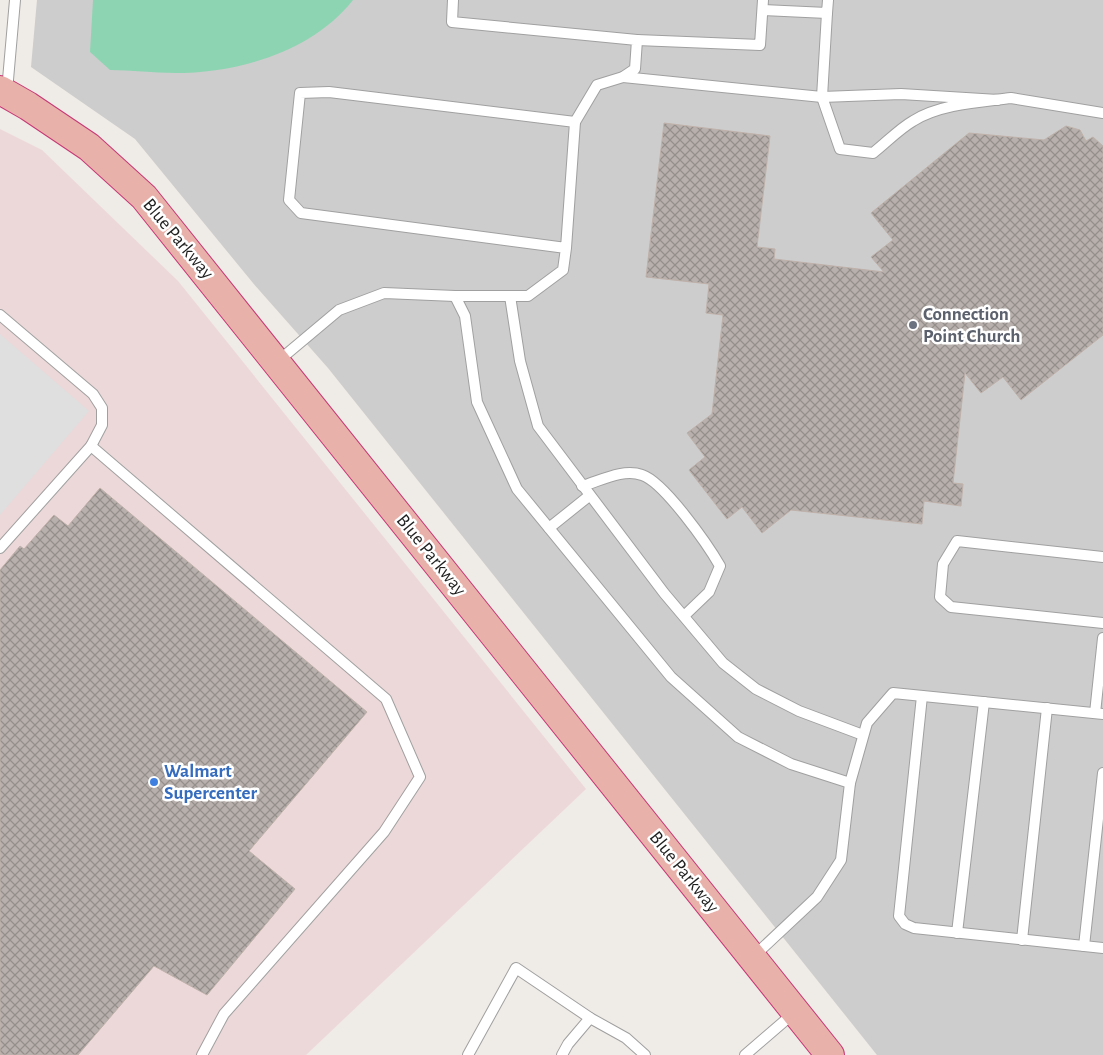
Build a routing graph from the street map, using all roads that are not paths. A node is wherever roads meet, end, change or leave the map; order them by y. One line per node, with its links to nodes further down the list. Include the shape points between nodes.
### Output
1 (15, 0): 8 (lane)
2 (453, 0): 6 (lane, via 452,22)
3 (828, 0): 5 (lane)
4 (763, 5): 5 (lane); 6 (lane, via 760,45)
5 (827, 14): 9 (lane)
6 (637, 40): 7 (lane, via 635,69)
7 (623, 77): 9 (lane); 12 (lane, via 597,85)
8 (3, 91): 17 (highway, Blue Parkway, via 89,147 144,198)
9 (822, 97): 10 (lane, via 901,94); 10 (lane, via 840,150 873,153 913,120 955,106)
10 (998, 100): 11 (lane, via 1011,98)
11 (1103, 113)
12 (575, 122): 13 (lane); 13 (lane, via 329,92 300,93 289,200 301,213)
13 (566, 248): 15 (lane, via 563,270 528,296)
14 (453, 296): 15 (lane); 17 (lane, via 384,293 339,310); 21 (lane, via 466,316 477,402 517,489)
15 (510, 296): 19 (lane, via 520,361 538,426)
16 (0, 315): 18 (lane, via 93,394 102,408 102,425)
17 (277, 362): 38 (highway, Blue Parkway)
18 (91, 446): 22 (lane); 41 (lane, via 386,699 420,777 384,832 224,1014)
19 (582, 486): 20 (lane); 24 (lane, via 619,474 642,475 663,490 706,543 720,566 709,592)
20 (589, 496): 21 (lane); 24 (lane)
21 (549, 528): 33 (lane, via 671,677 738,737 791,764)
22 (0, 548)
23 (1103, 557): 25 (lane, via 957,541 943,564 940,597 951,607)
24 (684, 616): 31 (lane, via 723,663 756,689 799,711)
25 (1103, 623)
26 (1103, 638): 30 (lane)
27 (922, 696): 28 (lane); 31 (lane, via 893,693 866,723); 34 (lane, via 899,916 914,928)
28 (984, 702): 29 (lane); 34 (lane)
29 (1047, 708): 30 (lane); 35 (lane)
30 (1099, 713)
31 (863, 735): 33 (lane)
32 (1103, 773): 36 (lane)
33 (850, 783): 38 (lane, via 841,860 817,897)
34 (957, 933): 35 (lane)
35 (1022, 940): 36 (lane)
36 (1084, 946): 37 (lane)
37 (1103, 948)
38 (752, 958): 39 (highway, Blue Parkway)
39 (796, 1012): 45 (lane); 46 (highway, Blue Parkway)
40 (590, 1018): 42 (lane, via 516,968); 43 (lane); 44 (lane, via 626,1038)
41 (202, 1055)
42 (468, 1055)
43 (562, 1055)
44 (645, 1055)
45 (744, 1055)
46 (830, 1055)

